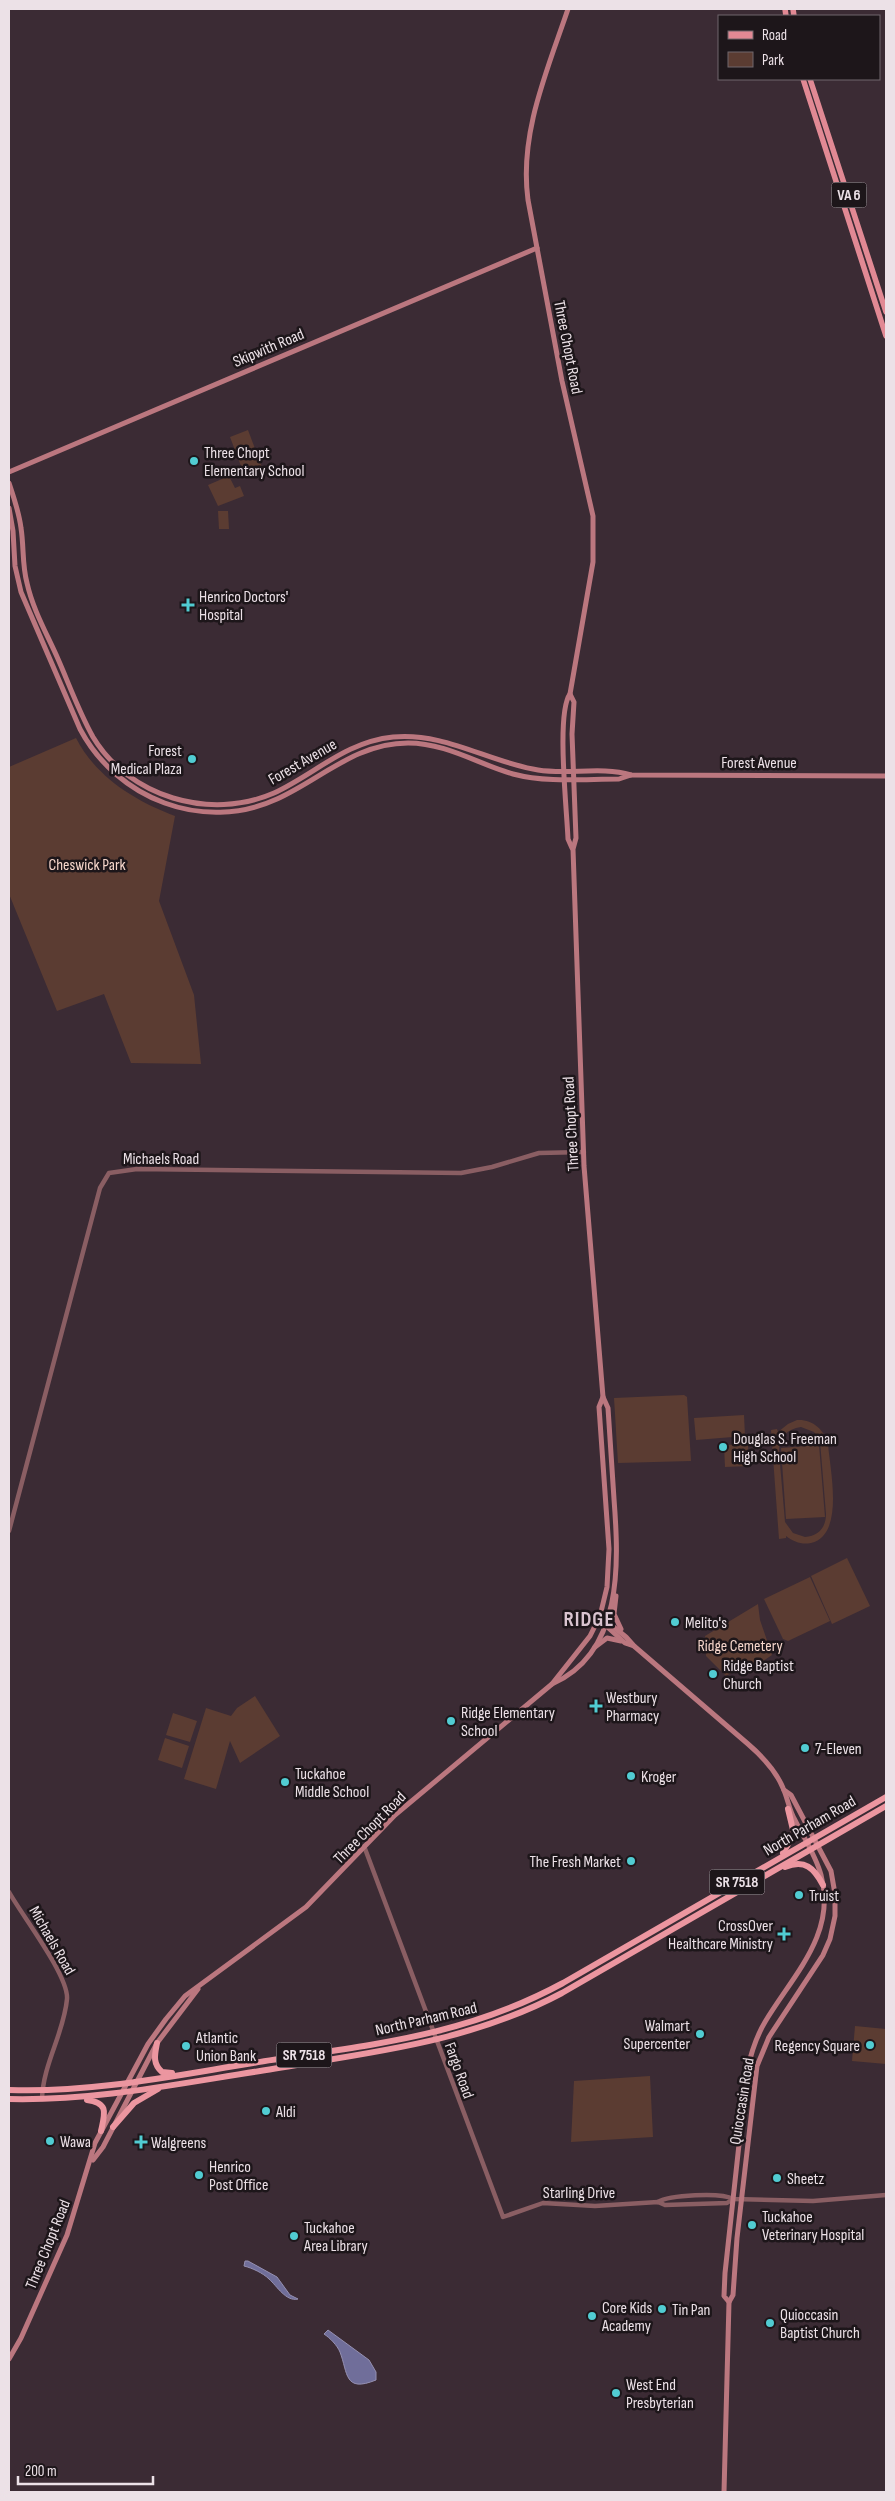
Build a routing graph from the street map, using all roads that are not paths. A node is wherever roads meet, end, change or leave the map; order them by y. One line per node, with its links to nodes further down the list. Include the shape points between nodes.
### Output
1 (568, 9): 4 (main road, Three Chopt Road, via 532,122 526,152 526,183)
2 (802, 80): 6 (main road, VA 6)
3 (810, 80): 5 (main road, VA 6)
4 (537, 248): 7 (main road, Skipwith Road); 10 (main road, Three Chopt Road, via 562,381 593,516 592,562)
5 (886, 312)
6 (886, 336)
7 (9, 472)
8 (9, 483): 11 (main road, Forest Avenue, via 19,517 30,593 88,726 114,762 153,791 204,804 248,801 287,786 346,750 374,740 401,737 443,741 520,767)
9 (9, 508): 15 (main road, Forest Avenue, via 21,592 80,728 110,771 150,798 200,811 254,807 285,796 364,751 408,743 456,752 522,776)
10 (570, 694): 11 (main road, Three Chopt Road, via 564,716); 12 (main road, Three Chopt Road, via 574,702)
11 (565, 771): 12 (main road, Forest Avenue); 15 (main road, Three Chopt Road)
12 (574, 771): 13 (main road, Forest Avenue, via 618,771); 16 (main road, Three Chopt Road)
13 (631, 775): 14 (main road, Forest Avenue); 16 (main road, Forest Avenue, via 619,779)
14 (886, 776)
15 (565, 779): 16 (main road, Forest Avenue); 17 (main road, Three Chopt Road, via 568,839)
16 (574, 779): 17 (main road, Three Chopt Road, via 576,838)
17 (572, 849): 18 (main road, Three Chopt Road)
18 (584, 1152): 19 (main road, Three Chopt Road); 20 (street, Michaels Road, via 539,1152 461,1173 137,1169 109,1173 100,1188)
19 (603, 1397): 21 (main road, Three Chopt Road, via 608,1408 618,1560); 22 (main road, Three Chopt Road, via 600,1407 610,1557)
20 (9, 1531)
21 (615, 1588): 23 (main road, Three Chopt Road); 24 (main road, via 615,1618)
22 (600, 1616): 23 (main road); 26 (main road, Three Chopt Road, via 585,1644)
23 (606, 1623): 24 (main road); 25 (main road, Three Chopt Road)
24 (625, 1639): 25 (main road, via 607,1638); 27 (main road, Quioccasin Road, via 755,1750)
25 (592, 1648): 26 (main road, Three Chopt Road, via 573,1672)
26 (552, 1684): 34 (main road, Three Chopt Road, via 405,1806)
27 (784, 1789): 30 (main road, Quioccasin Road); 31 (main road, Quioccasin Road)
28 (886, 1797): 31 (highway, North Parham Road / SR 7518)
29 (886, 1806): 33 (highway, North Parham Road / SR 7518)
30 (788, 1809): 32 (main road, Quioccasin Road); 36 (highway, via 794,1834)
31 (814, 1837): 32 (highway, North Parham Road / SR 7518); 33 (main road, Quioccasin Road)
32 (806, 1842): 35 (main road, Quioccasin Road); 36 (highway, North Parham Road / SR 7518)
33 (818, 1844): 35 (highway, North Parham Road / SR 7518); 60 (main road, Quioccasin Road, via 834,1885 833,1927 823,1956 761,2052 754,2080)
34 (364, 1846): 40 (main road, Three Chopt Road, via 306,1907); 41 (street, Fargo Road)
35 (810, 1849): 37 (highway, North Parham Road / SR 7518); 38 (main road, Quioccasin Road)
36 (780, 1857): 41 (highway, North Parham Road / SR 7518, via 539,1996 493,2015)
37 (770, 1873): 38 (highway, via 791,1864 805,1864 814,1869); 42 (highway, North Parham Road / SR 7518, via 543,2003 488,2026)
38 (824, 1886): 59 (main road, Quioccasin Road, via 824,1913 818,1940 766,2020 750,2058)
39 (9, 1892): 49 (street, Michaels Road, via 67,1993)
40 (202, 1984): 43 (main road, Three Chopt Road); 46 (main road, Three Chopt Road, via 185,1996 163,2022)
41 (434, 2033): 42 (street, Fargo Road); 44 (highway, North Parham Road / SR 7518)
42 (437, 2041): 47 (highway, North Parham Road / SR 7518); 61 (street, Fargo Road)
43 (157, 2043): 44 (highway, via 155,2062 162,2072); 45 (main road, Three Chopt Road)
44 (203, 2072): 45 (highway, North Parham Road / SR 7518)
45 (136, 2082): 46 (highway, North Parham Road / SR 7518); 50 (main road, Three Chopt Road)
46 (126, 2084): 49 (highway, North Parham Road / SR 7518); 51 (main road, Three Chopt Road)
47 (164, 2086): 50 (highway, North Parham Road / SR 7518); 55 (highway, via 134,2103)
48 (9, 2090): 49 (highway, North Parham Road / SR 7518)
49 (42, 2091): 54 (street, Michaels Road)
50 (132, 2091): 51 (highway, North Parham Road / SR 7518); 55 (main road, Three Chopt Road)
51 (121, 2093): 52 (highway, North Parham Road / SR 7518); 56 (main road, Three Chopt Road)
52 (79, 2098): 54 (highway, North Parham Road / SR 7518); 56 (highway, via 101,2104 105,2114)
53 (9, 2099): 54 (highway, North Parham Road / SR 7518)
54 (42, 2099)
55 (113, 2127): 57 (main road, Three Chopt Road)
56 (101, 2131): 57 (main road, Three Chopt Road)
57 (91, 2163): 63 (main road, Three Chopt Road, via 54,2267)
58 (886, 2195): 60 (street, Starling Drive, via 813,2202)
59 (733, 2199): 60 (street, Starling Drive); 61 (street, Starling Drive, via 727,2203 664,2205 658,2202 595,2206 543,2203); 62 (main road, Quioccasin Road, via 724,2296)
60 (742, 2199): 62 (main road, Quioccasin Road, via 733,2295)
61 (503, 2217)
62 (729, 2302): 64 (main road, Quioccasin Road)
63 (9, 2359)
64 (724, 2492)

